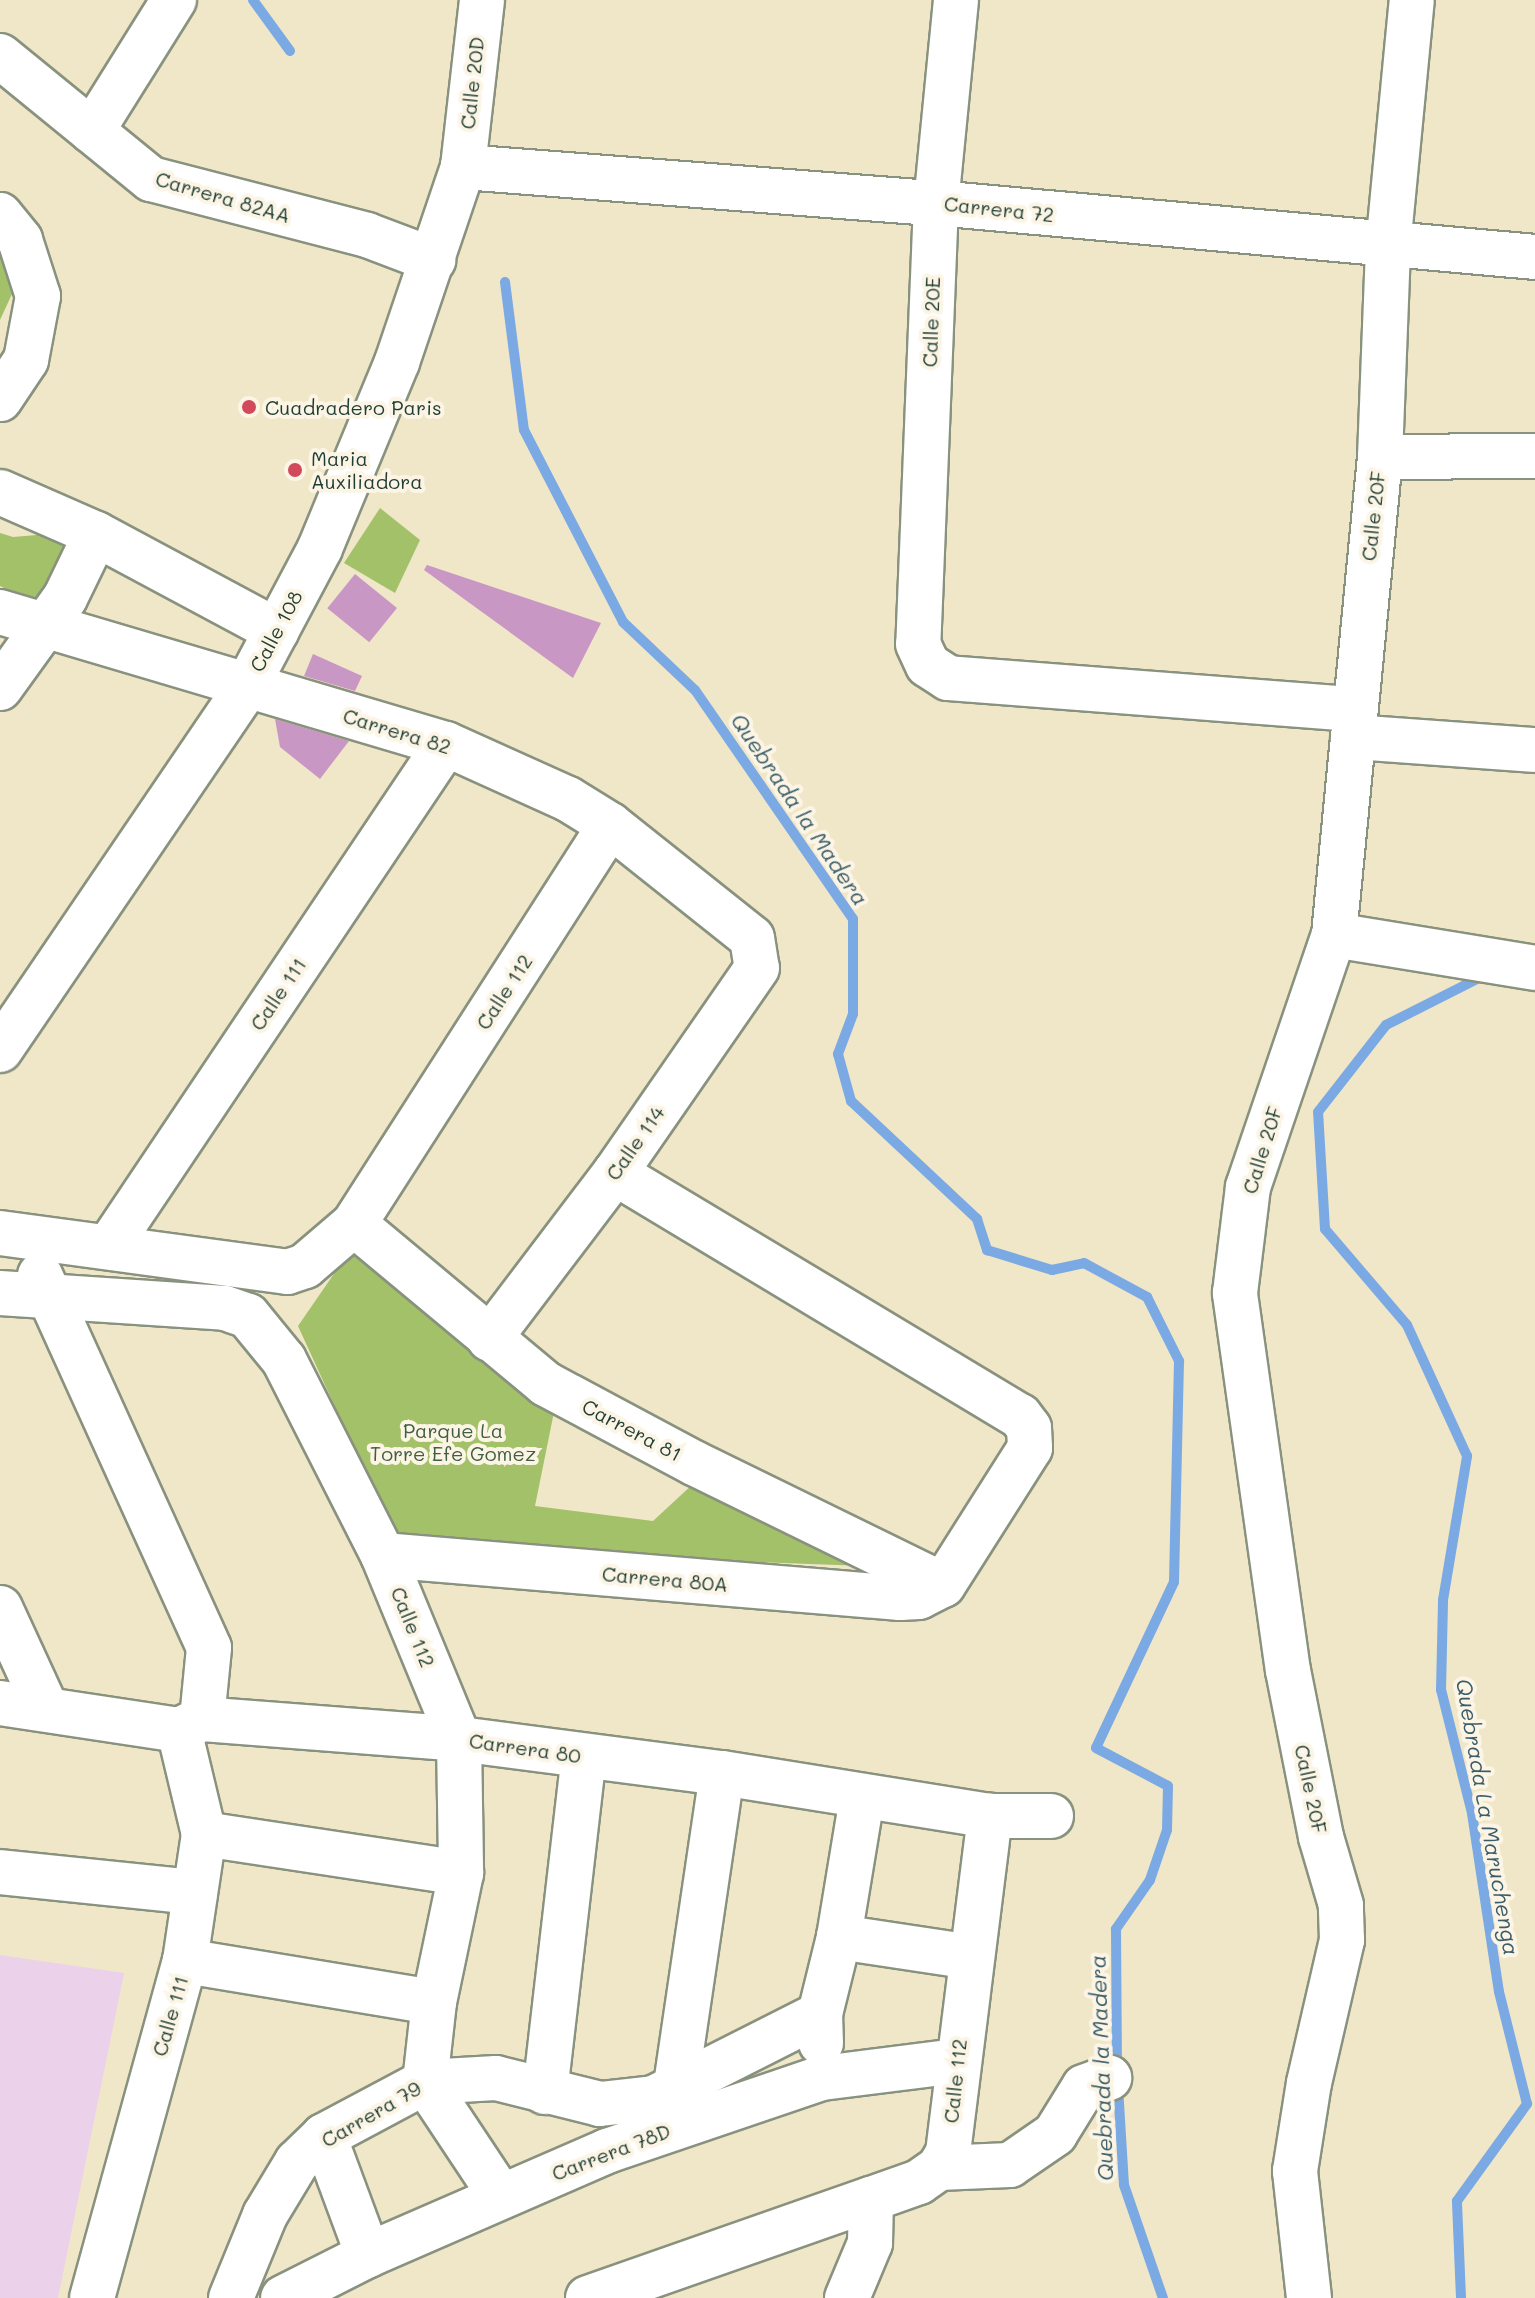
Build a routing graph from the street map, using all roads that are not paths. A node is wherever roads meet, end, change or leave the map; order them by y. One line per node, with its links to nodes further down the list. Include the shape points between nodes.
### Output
1 (174, 0): 6 (street)
2 (482, 0): 7 (street, Calle 20D)
3 (956, 0): 8 (street, Calle 20E)
4 (1412, 0): 10 (street, Calle 20F)
5 (0, 56): 6 (street, Carrera 82AA)
6 (92, 131): 12 (street, Carrera 82AA, via 151,179 367,235)
7 (463, 167): 8 (street, Carrera 72); 12 (street, Calle 108)
8 (936, 203): 10 (street, Carrera 72); 23 (street, Calle 20E, via 918,644 928,665 948,678)
9 (0, 215): 13 (street, via 20,240 38,296 26,360)
10 (1388, 247): 11 (street, Carrera 72); 15 (street, Calle 20F)
11 (1535, 257)
12 (433, 260): 20 (street, Calle 108, via 320,548)
13 (0, 399)
14 (1535, 456): 15 (street)
15 (1380, 457): 23 (street, Calle 20F)
16 (0, 492): 17 (street)
17 (96, 534): 19 (street, via 65,598); 20 (street)
18 (0, 612): 19 (street, Carrera 82)
19 (40, 628): 21 (street); 22 (street, Carrera 82)
20 (277, 631): 22 (street, Calle 108)
21 (0, 688)
22 (246, 688): 24 (street, Carrera 82); 30 (street, Calle 108)
23 (1354, 723): 25 (street); 27 (street, Calle 20F)
24 (446, 744): 26 (street, Carrera 82, via 568,799); 34 (street, Calle 111)
25 (1535, 750)
26 (610, 825): 28 (street, Carrera 82); 32 (street, Calle 112)
27 (1334, 935): 29 (street); 75 (street, Calle 20F, via 1248,1187 1235,1293 1288,1671 1321,1837 1341,1905 1342,1940 1295,2171)
28 (752, 938): 31 (street, Calle 114, via 757,968)
29 (1535, 968)
30 (0, 1050)
31 (615, 1173): 37 (street, Calle 114); 39 (street, via 1020,1416 1029,1428 1030,1448)
32 (354, 1224): 34 (street, Calle 112, via 305,1266 287,1272); 37 (street, Carrera 81)
33 (12, 1236): 34 (street); 36 (street, Calle 111)
34 (110, 1245)
35 (0, 1293): 36 (street, Calle 112)
36 (50, 1297): 38 (street, Calle 112, via 225,1308 248,1316 284,1360); 43 (street, Calle 111, via 209,1648)
37 (489, 1339): 39 (street, Carrera 81, via 546,1384)
38 (383, 1555): 39 (street, Carrera 80A, via 900,1598 919,1597); 44 (street, Calle 112)
39 (943, 1585)
40 (0, 1608): 42 (street)
41 (0, 1703): 42 (street, Carrera 80)
42 (46, 1708): 43 (street, Carrera 80)
43 (190, 1724): 44 (street, Carrera 80); 50 (street, Calle 111)
44 (459, 1739): 45 (street, Carrera 80); 52 (street, Calle 112)
45 (584, 1756): 46 (street, Carrera 80); 64 (street)
46 (722, 1773): 47 (street, Carrera 80); 63 (street)
47 (862, 1798): 48 (street, Carrera 80); 54 (street)
48 (990, 1816): 49 (street, Carrera 80); 55 (street, Calle 112)
49 (1051, 1816)
50 (204, 1834): 52 (street); 53 (street, Calle 111)
51 (0, 1872): 53 (street)
52 (461, 1873): 57 (street, Calle 112)
53 (195, 1892): 56 (street, Calle 111)
54 (839, 1937): 55 (street); 58 (street)
55 (971, 1957): 59 (street, Calle 112)
56 (185, 1961): 57 (street); 70 (street, Calle 111)
57 (434, 2002): 62 (street, Calle 112)
58 (820, 2014): 60 (street); 63 (street, Carrera 79)
59 (956, 2061): 60 (street, Carrera 78D); 66 (street, Calle 112, via 948,2153)
60 (822, 2078): 67 (street, Carrera 78D, via 607,2151)
61 (1109, 2078): 66 (street, via 1084,2087 1055,2134 1010,2165)
62 (425, 2082): 64 (street, Carrera 79, via 496,2078); 65 (street, Carrera 79); 67 (street)
63 (676, 2085): 64 (street, Carrera 79, via 654,2098 600,2104)
64 (545, 2092)
65 (324, 2136): 69 (street); 71 (street, Carrera 79, via 297,2162 265,2215)
66 (939, 2168): 68 (street, via 919,2182)
67 (500, 2195): 69 (street, Carrera 78D)
68 (871, 2199): 73 (street); 74 (street, via 870,2243)
69 (368, 2255): 72 (street, Carrera 78D)
70 (92, 2298)
71 (231, 2298)
72 (283, 2298)
73 (588, 2298)
74 (847, 2298)
75 (1309, 2298)

